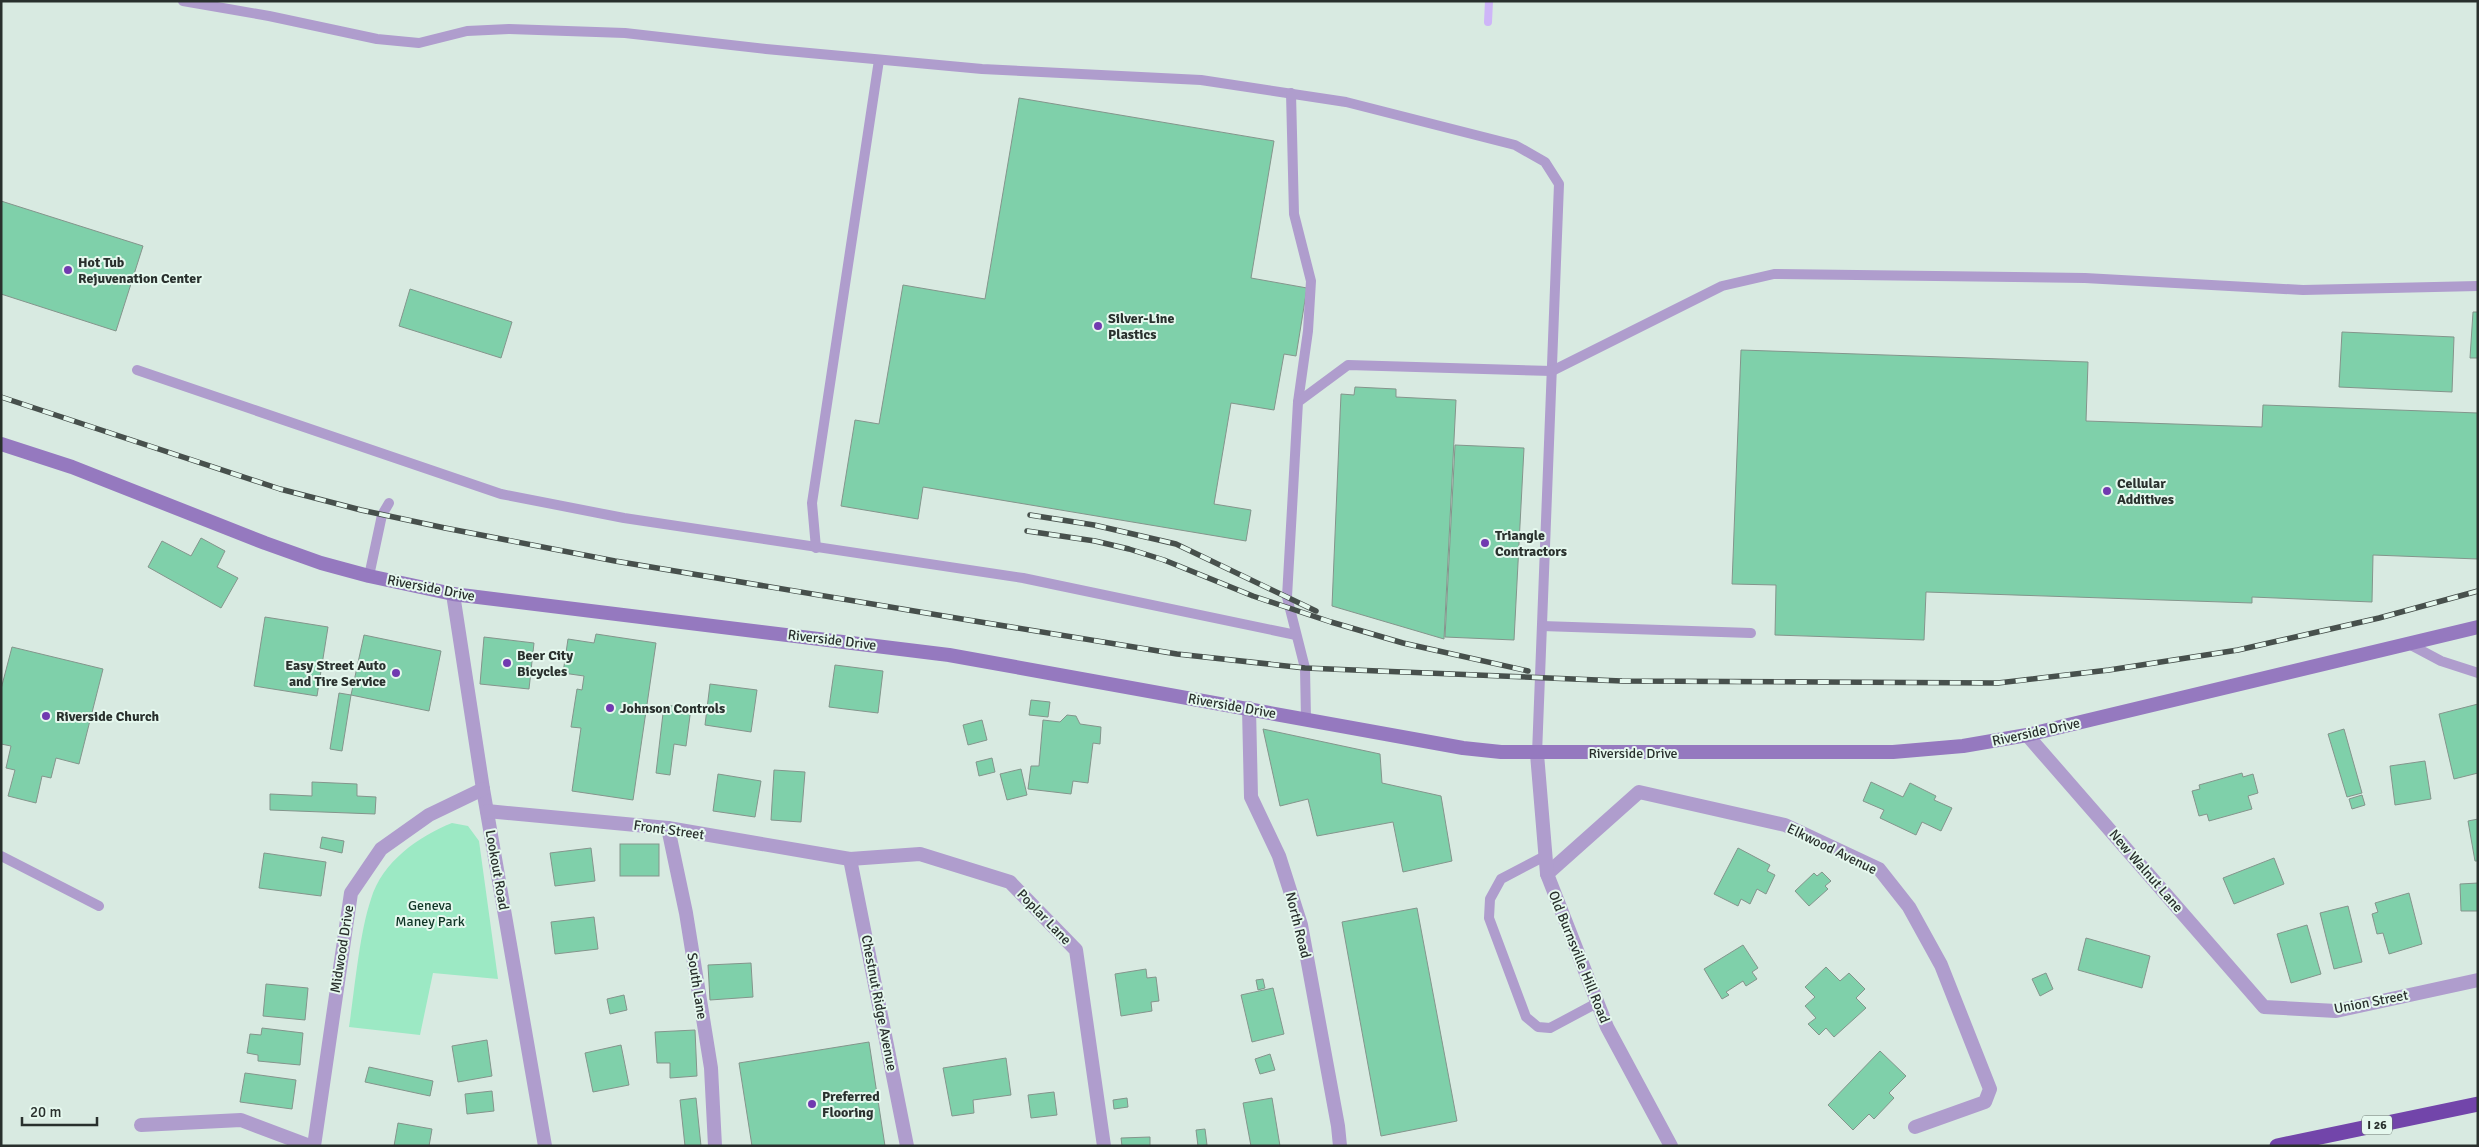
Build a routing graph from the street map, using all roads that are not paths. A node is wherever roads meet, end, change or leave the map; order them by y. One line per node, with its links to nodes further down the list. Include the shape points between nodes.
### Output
1 (183, 1): 2 (lane, via 377,40 419,43 467,30 625,33)
2 (879, 60): 3 (lane, via 982,69 1201,80); 10 (lane, via 812,503)
3 (1290, 93): 6 (lane, via 1346,102 1516,145 1545,162 1559,184); 7 (lane, via 1294,214 1311,281)
4 (2478, 286): 6 (lane, via 2303,290 2085,278 1774,274 1722,286)
5 (137, 370): 10 (lane, via 501,494 624,518)
6 (1552, 371): 7 (lane, via 1348,365); 13 (lane)
7 (1298, 402): 16 (lane, via 1287,597)
8 (1, 444): 11 (main road, Riverside Drive, via 273,546)
9 (389, 503): 11 (lane, via 382,514)
10 (816, 548): 16 (lane, via 1023,578)
11 (369, 576): 12 (main road, Riverside Drive)
12 (453, 594): 19 (main road, Riverside Drive, via 949,655); 23 (street, Lookout Road)
13 (1542, 626): 15 (lane); 22 (lane)
14 (2478, 627): 17 (main road, Riverside Drive)
15 (1751, 633)
16 (1296, 635): 20 (lane, via 1305,668)
17 (2409, 644): 18 (lane, via 2441,661); 21 (main road, Riverside Drive)
18 (2478, 673)
19 (1249, 708): 20 (main road, Riverside Drive); 42 (street, North Road, via 1251,797 1279,856 1301,925)
20 (1306, 720): 22 (main road, Riverside Drive, via 1462,748)
21 (2027, 735): 22 (main road, Riverside Drive, via 1963,746 1893,752); 33 (street, New Walnut Lane)
22 (1537, 754): 27 (street, Old Burnsville Hill Road)
23 (483, 789): 24 (street, Lookout Road); 37 (street, Midwood Drive, via 429,815 381,849 351,893)
24 (487, 811): 25 (street, Front Street); 38 (street, Lookout Road)
25 (668, 828): 28 (street, Front Street); 39 (street, South Lane, via 686,913 710,1068)
26 (1, 856): 30 (lane)
27 (1545, 856): 29 (street, Old Burnsville Hill Road); 32 (lane, via 1501,879 1490,899 1490,918 1526,1017 1538,1027 1550,1028)
28 (850, 860): 40 (street, Chestnut Ridge Avenue); 41 (street, Poplar Lane, via 920,854 1010,882 1076,950)
29 (1547, 874): 32 (street, Old Burnsville Hill Road); 36 (street, Elkwood Avenue, via 1639,792 1785,825 1879,869 1909,907 1941,965 1990,1089 1985,1102)
30 (99, 906)
31 (2478, 980): 33 (street, Union Street, via 2336,1011)
32 (1597, 1003): 43 (street, Old Burnsville Hill Road)
33 (2264, 1007)
34 (2478, 1104): 44 (highway, I 26)
35 (141, 1125): 37 (street, via 242,1120)
36 (1915, 1127)
37 (312, 1146)
38 (545, 1146)
39 (715, 1146)
40 (907, 1146)
41 (1104, 1146)
42 (1340, 1146)
43 (1671, 1146)
44 (2277, 1146)

